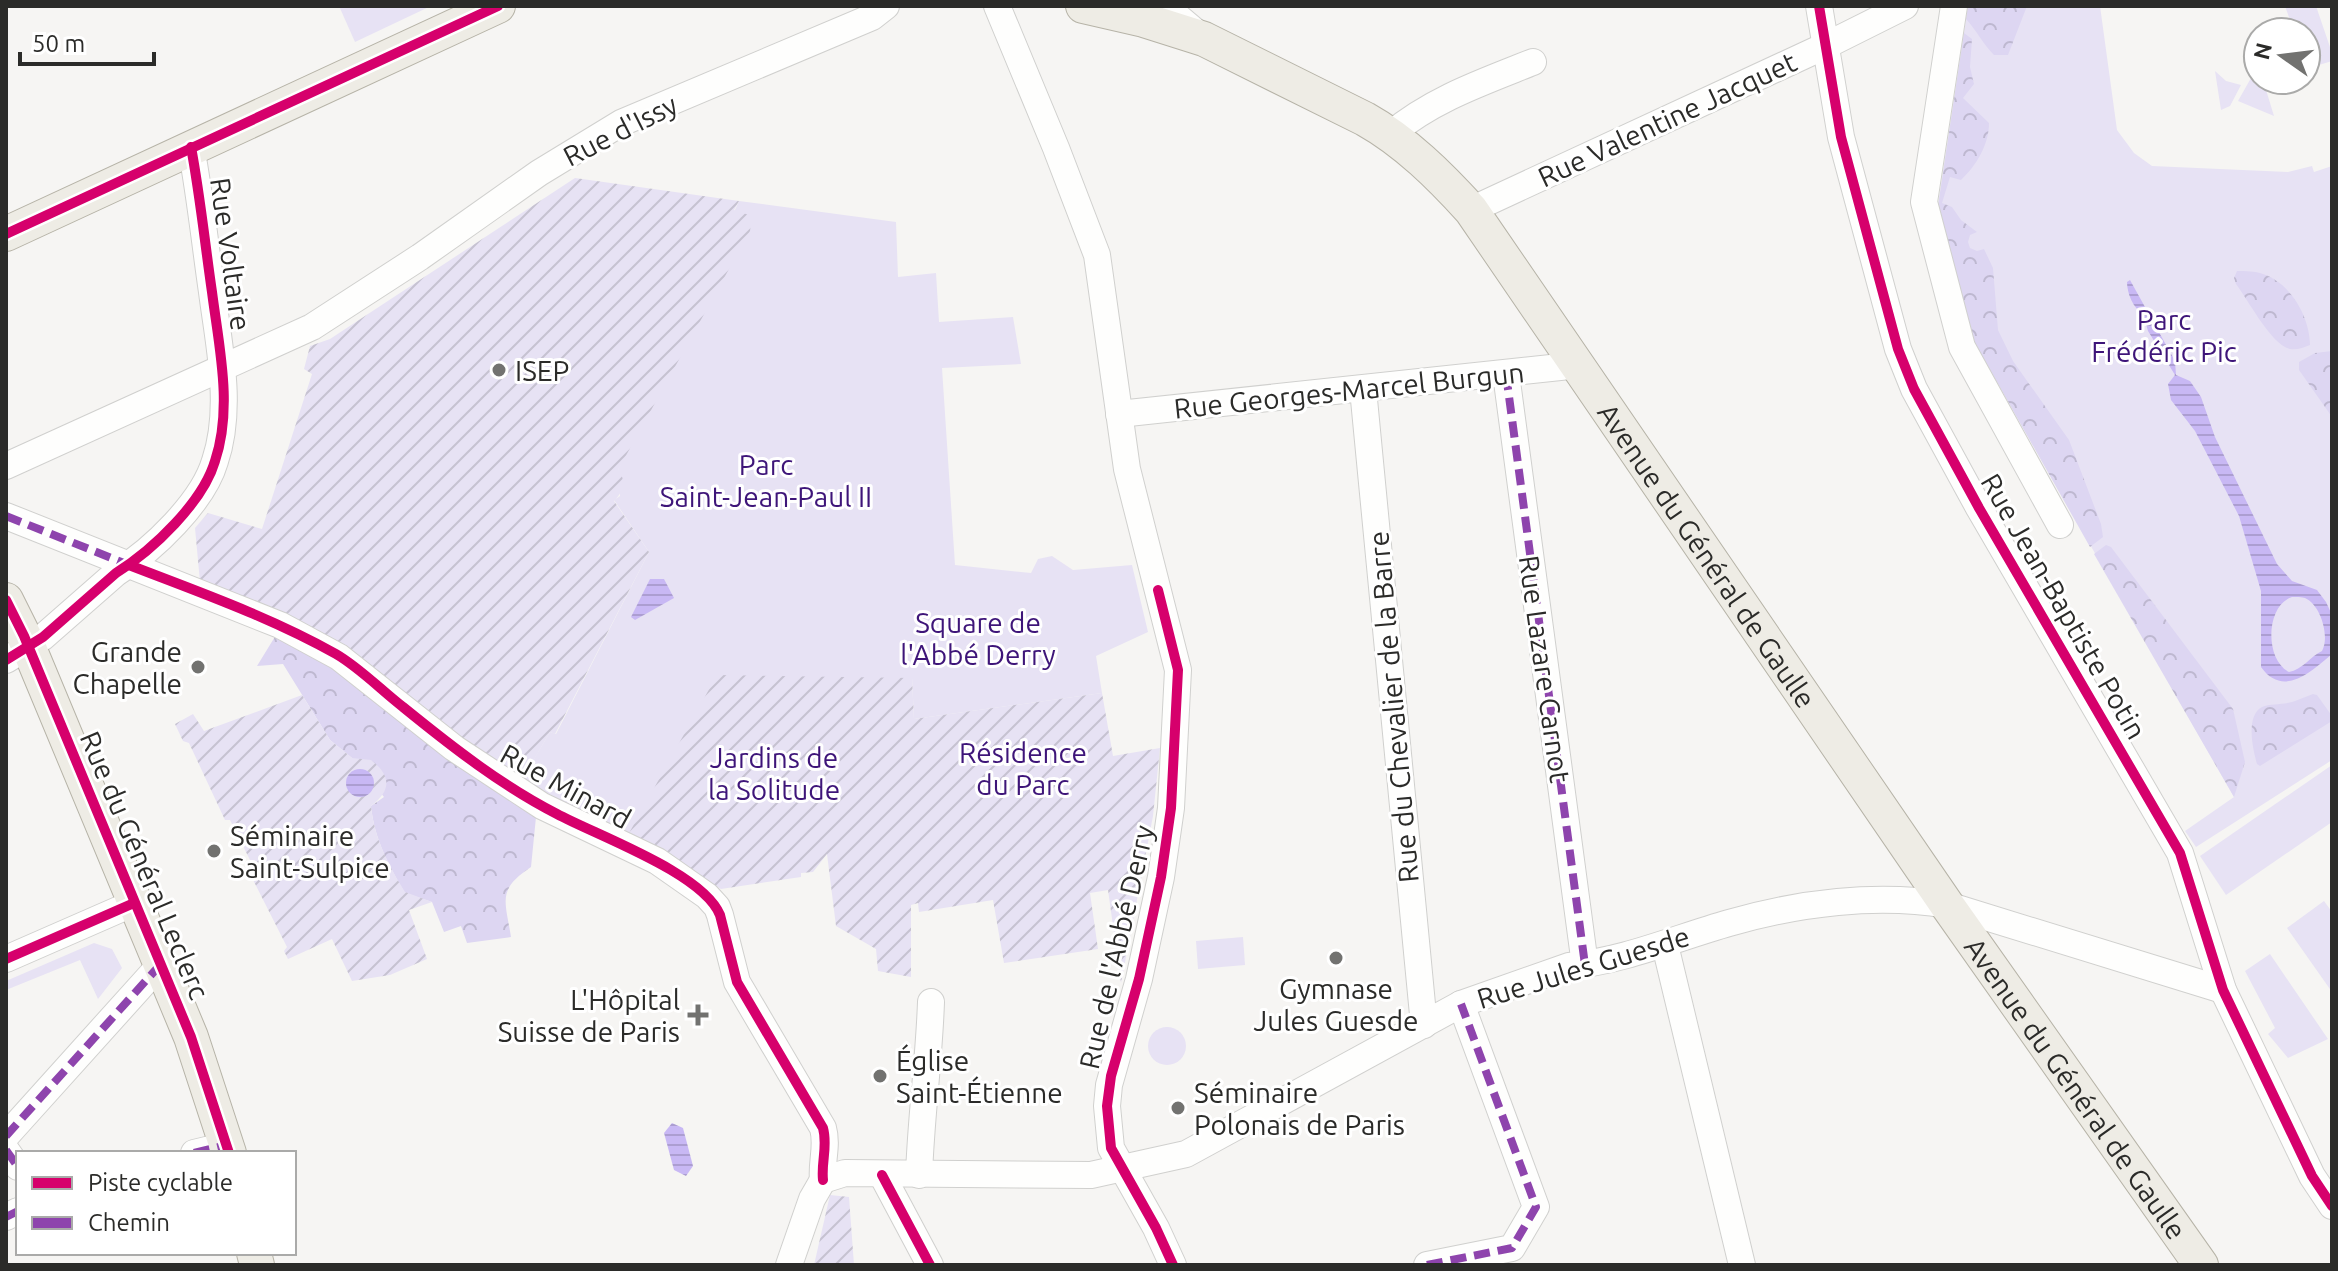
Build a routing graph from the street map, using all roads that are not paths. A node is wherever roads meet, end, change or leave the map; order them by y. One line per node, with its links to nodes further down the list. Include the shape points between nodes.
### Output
1 (498, 6): 13 (main road)
2 (886, 6): 17 (street, Rue d'Issy, via 872,17 621,123 312,327)
3 (997, 6): 20 (street, Rue de l'Abbé Derry, via 1097,255)
4 (1083, 6): 9 (main road, Avenue du Général de Gaulle)
5 (1165, 6): 9 (street)
6 (1819, 6): 10 (street, Rue Jean-Baptiste Potin)
7 (1905, 6): 10 (street, Rue Valentine Jacquet)
8 (1954, 6): 23 (street, via 1924,202 1962,347)
9 (1204, 39): 12 (main road, Avenue du Général de Gaulle)
10 (1827, 45): 14 (street, Rue Valentine Jacquet); 33 (street, Rue Jean-Baptiste Potin, via 1841,137 1898,349 1914,389 2180,853)
11 (1533, 62): 12 (street, via 1454,93)
12 (1391, 134): 14 (main road, Avenue du Général de Gaulle)
13 (191, 147): 15 (main road); 17 (street, Rue Voltaire)
14 (1471, 210): 16 (main road, Avenue du Général de Gaulle)
15 (6, 234)
16 (1579, 365): 18 (street, Rue Georges-Marcel Burgun); 28 (main road, Avenue du Général de Gaulle)
17 (221, 368): 21 (street, Rue d'Issy); 24 (street, Rue Voltaire, via 224,418 215,463 192,506)
18 (1506, 374): 19 (street, Rue Georges-Marcel Burgun); 32 (street, Rue Lazare Carnot)
19 (1363, 389): 20 (street, Rue Georges-Marcel Burgun); 36 (street, Rue du Chevalier de la Barre)
20 (1119, 414): 39 (street, Rue de l'Abbé Derry, via 1127,469 1178,670 1173,794 1161,877 1109,1085 1111,1148)
21 (6, 466)
22 (6, 516): 24 (street, Rue Minard)
23 (2060, 525)
24 (129, 565): 26 (street, Rue Voltaire); 42 (street, Rue Minard, via 280,625 339,657 454,748 542,806 657,861 707,896 720,915 737,982 823,1128)
25 (6, 600): 26 (main road, Rue du Général Leclerc)
26 (17, 654): 27 (main road, Rue du Général Leclerc)
27 (134, 903): 30 (street); 31 (main road, Rue du Général Leclerc)
28 (1947, 905): 29 (street, Rue Jules Guesde, via 1915,899 1815,904 1731,922); 33 (street, Rue Jules Guesde); 49 (main road, Avenue du Général de Gaulle)
29 (1665, 945): 32 (street, Rue Jules Guesde); 48 (street)
30 (6, 959)
31 (160, 965): 37 (street); 38 (main road, Rue du Général Leclerc, via 191,1037)
32 (1585, 965): 35 (street, Rue Jules Guesde)
33 (2223, 990): 43 (street, Rue Jean-Baptiste Potin, via 2312,1176)
34 (931, 1002): 41 (street)
35 (1461, 1004): 36 (street, Rue Jules Guesde); 47 (street, via 1536,1207 1512,1248)
36 (1424, 1025): 39 (street, Rue Jules Guesde, via 1186,1154)
37 (6, 1136)
38 (217, 1150)
39 (1123, 1170): 41 (street, Rue Jules Guesde, via 1091,1175); 46 (street, Rue de l'Abbé Derry)
40 (882, 1175): 41 (street, Rue Jules Guesde); 42 (street, Rue Jules Guesde, via 845,1173); 45 (street)
41 (919, 1175)
42 (823, 1180): 44 (street, Rue Minard)
43 (2332, 1206)
44 (789, 1265)
45 (930, 1265)
46 (1173, 1265)
47 (1427, 1265)
48 (1742, 1265)
49 (2201, 1265)

